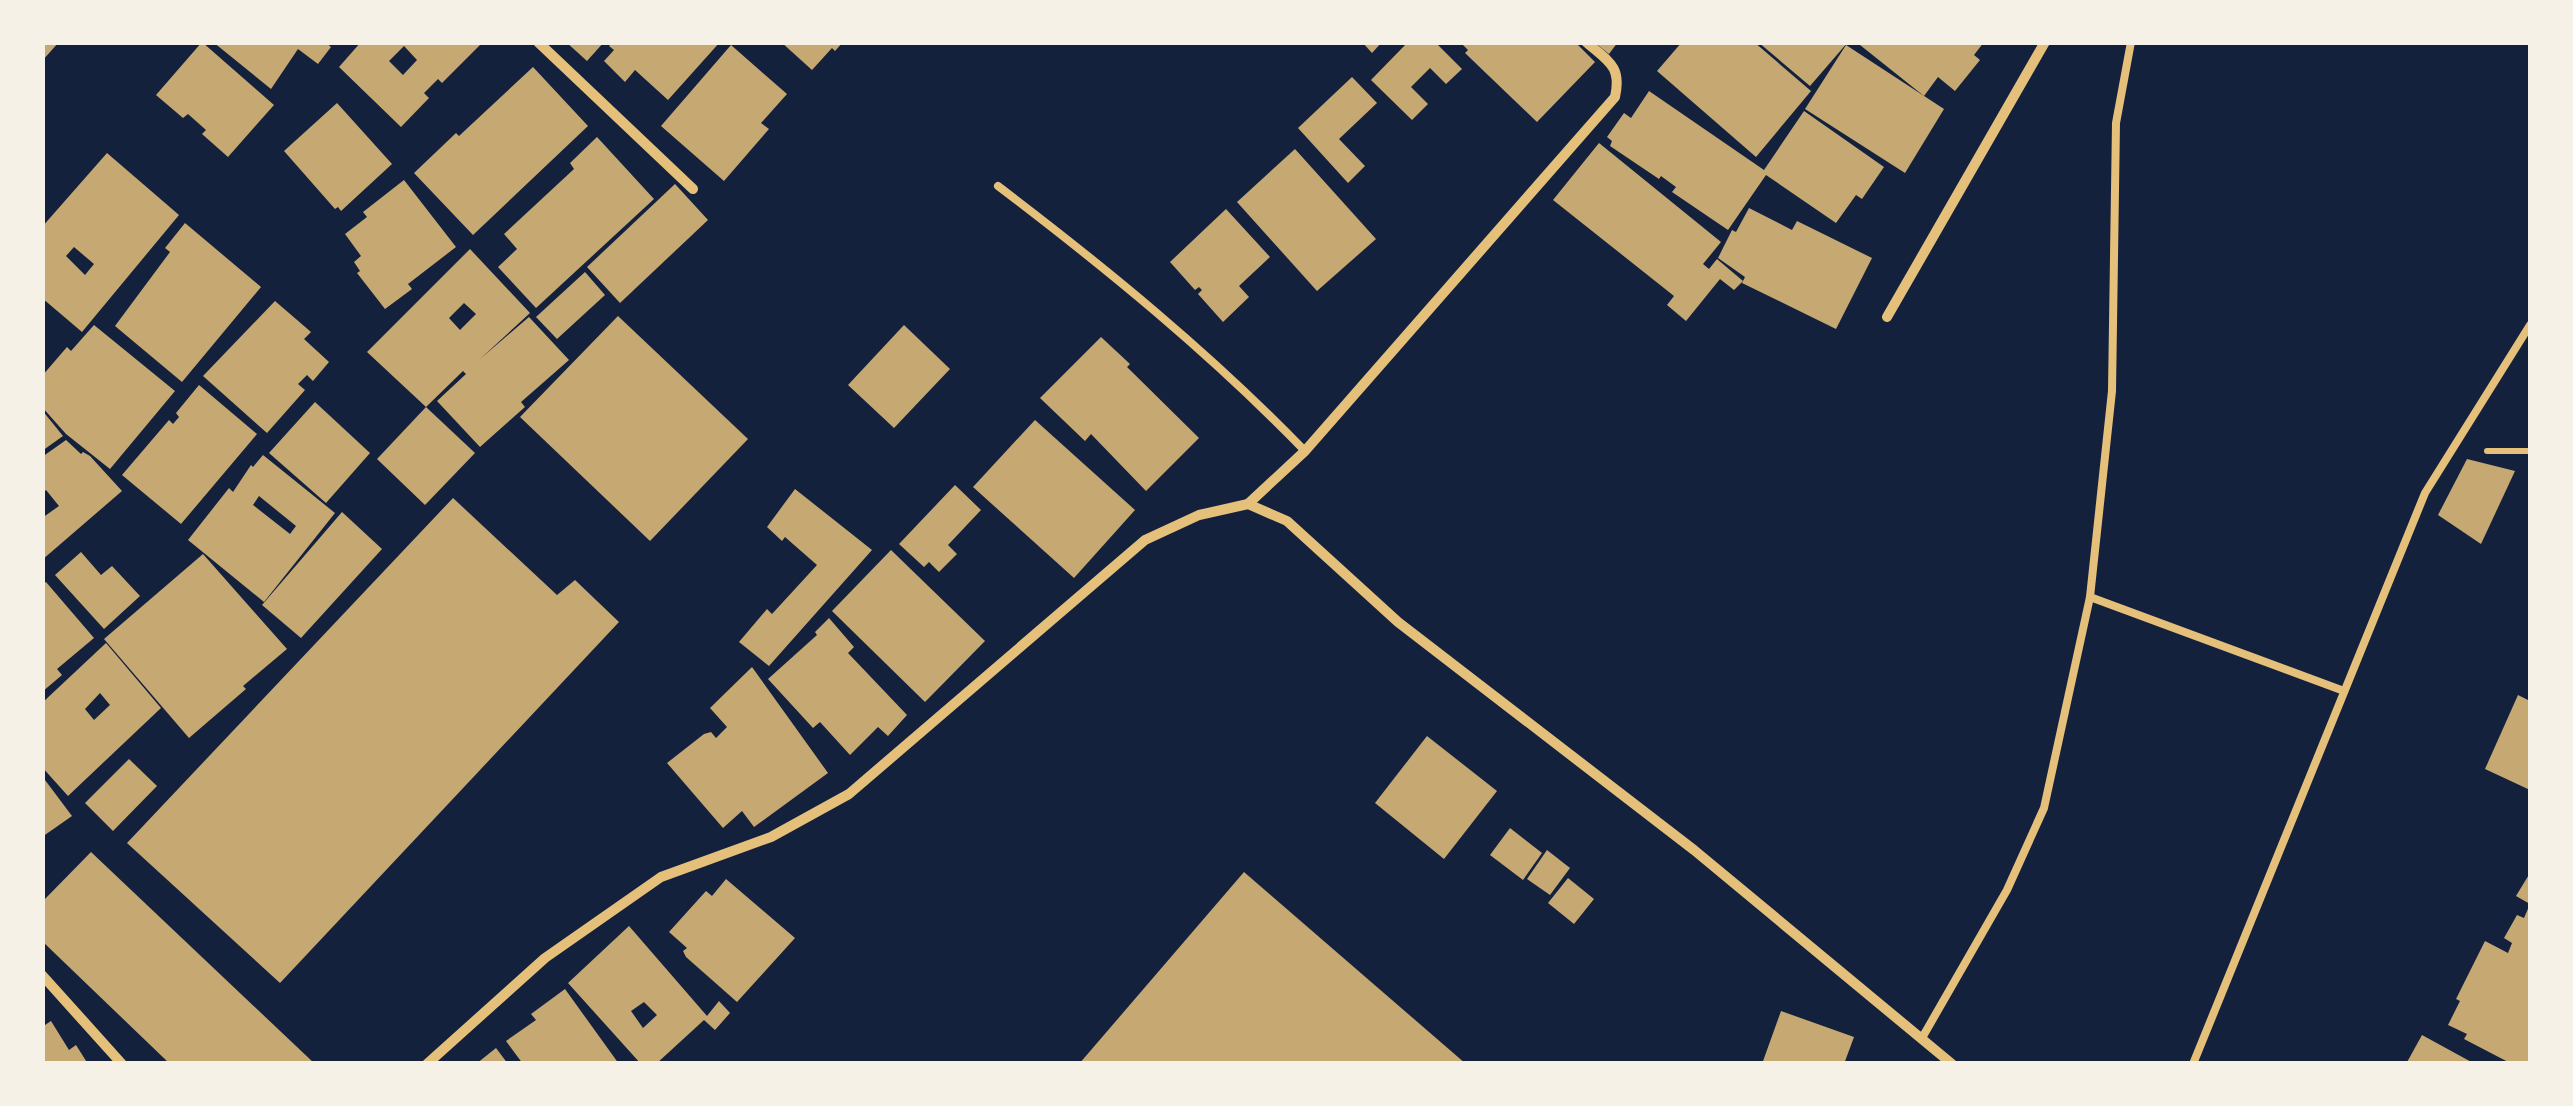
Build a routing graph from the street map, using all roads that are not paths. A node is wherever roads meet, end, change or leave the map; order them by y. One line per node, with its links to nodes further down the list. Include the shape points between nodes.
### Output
1 (538, 42): 6 (street)
2 (1586, 42): 9 (street, via 1613,66 1619,78 1615,97)
3 (2045, 42): 7 (street)
4 (2131, 42): 11 (lane, via 2116,123 2112,390)
5 (998, 186): 9 (lane, via 1118,278)
6 (694, 190)
7 (1887, 317)
8 (2530, 325): 12 (lane, via 2425,493)
9 (1305, 451): 10 (street)
10 (1248, 504): 14 (street, via 1287,521 1398,622 1694,850); 16 (street, via 1199,515 1145,540 849,794 771,837 661,877 545,958)
11 (2090, 596): 12 (lane); 14 (lane, via 2044,808 2007,890)
12 (2344, 691): 18 (lane)
13 (42, 976): 15 (street)
14 (1922, 1038): 17 (street)
15 (122, 1064)
16 (427, 1064)
17 (1952, 1064)
18 (2193, 1064)

